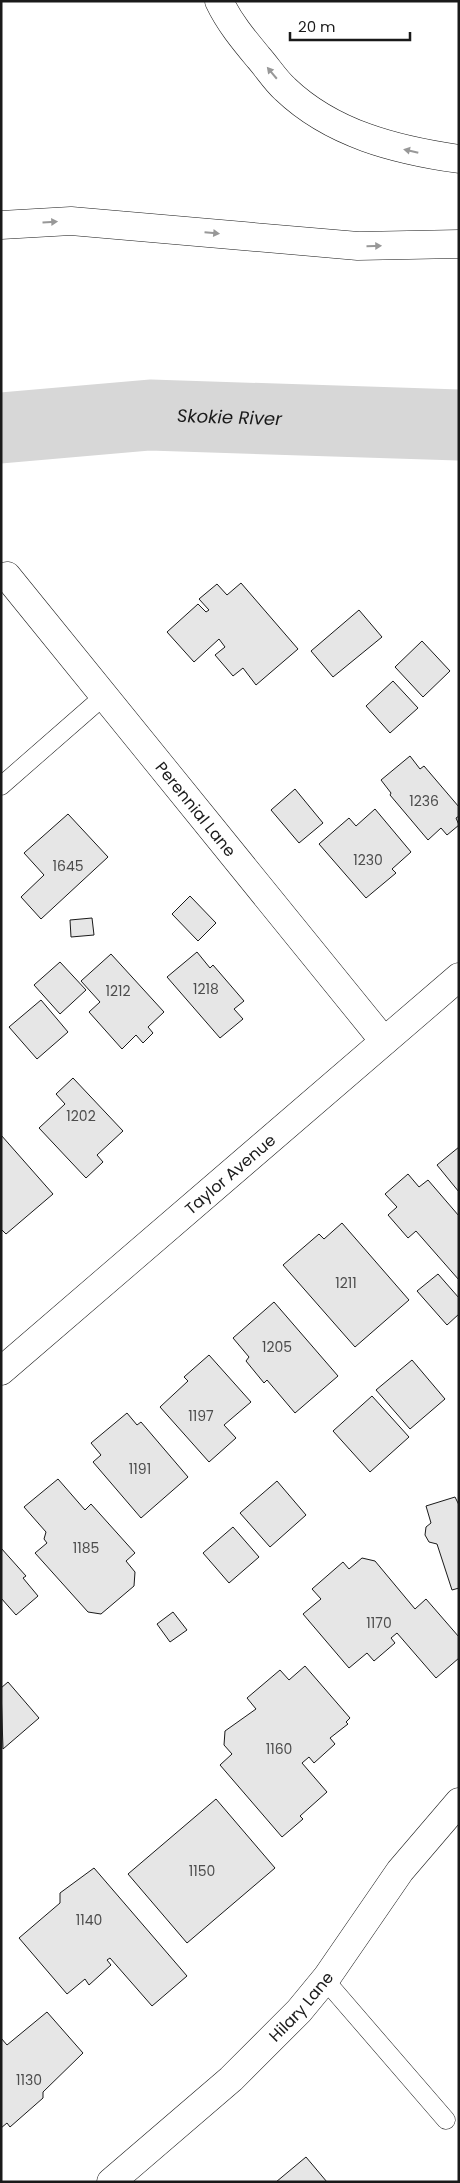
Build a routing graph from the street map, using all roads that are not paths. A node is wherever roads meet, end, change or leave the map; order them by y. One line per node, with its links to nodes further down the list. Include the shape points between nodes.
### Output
1 (218, 1): 2 (main road, one-way to 1, via 411,152 361,137 316,112 285,89 228,21)
2 (459, 159)
3 (1, 225): 4 (main road, one-way to 4, via 71,221 358,246)
4 (459, 244)
5 (7, 576): 6 (main road, Perennial Lane)
6 (104, 696): 7 (lane); 9 (main road, Perennial Lane)
7 (1, 786)
8 (459, 977): 9 (main road, Taylor Avenue)
9 (384, 1041): 10 (main road, Taylor Avenue)
10 (1, 1370)
11 (459, 1802): 12 (main road, Hilary Lane, via 400,1871)
12 (325, 1980): 13 (lane); 14 (main road, Hilary Lane, via 231,2079)
13 (446, 2120)
14 (111, 2182)

